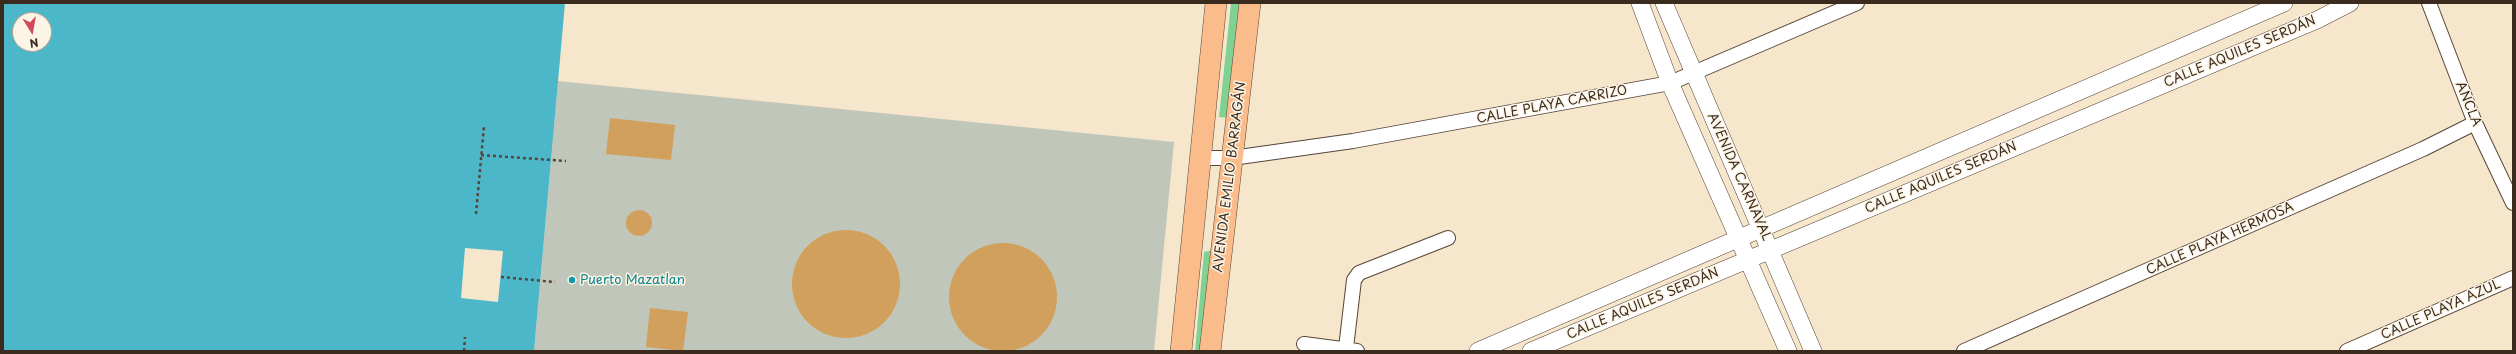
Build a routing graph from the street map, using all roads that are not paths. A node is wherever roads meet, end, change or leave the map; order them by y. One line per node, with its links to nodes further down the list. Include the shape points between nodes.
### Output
1 (1216, 3): 14 (main road)
2 (1250, 3): 15 (main road, AVENIDA EMILIO BARRAGÁN)
3 (1640, 3): 12 (street, AVENIDA CARNAVAL)
4 (1664, 3): 11 (street, AVENIDA CARNAVAL)
5 (1857, 3): 11 (street, CALLE PLAYA CARRIZO)
6 (2284, 3): 9 (street, CALLE AQUILES SERDÁN)
7 (2350, 3): 10 (street, CALLE AQUILES SERDÁN, via 2317,20)
8 (2429, 3): 13 (street, ANCLA)
9 (2228, 26): 10 (street); 17 (street, CALLE AQUILES SERDÁN)
10 (2230, 56): 20 (street, CALLE AQUILES SERDÁN)
11 (1694, 75): 12 (street, CALLE PLAYA CARRIZO); 17 (street, AVENIDA CARNAVAL)
12 (1670, 83): 15 (street, CALLE PLAYA CARRIZO, via 1353,141); 19 (street, AVENIDA CARNAVAL)
13 (2475, 123): 16 (street, ANCLA); 31 (street, CALLE PLAYA HERMOSA, via 2423,149)
14 (1201, 158): 15 (street, CALLE PLAYA CARRIZO); 25 (main road)
15 (1232, 158): 26 (main road, AVENIDA EMILIO BARRAGÁN)
16 (2513, 203)
17 (1762, 229): 19 (street, CALLE AQUILES SERDÁN); 20 (street, AVENIDA CARNAVAL)
18 (1448, 238): 24 (street, via 1359,273 1354,280)
19 (1739, 238): 21 (street, AVENIDA CARNAVAL); 27 (street, CALLE AQUILES SERDÁN)
20 (1771, 250): 21 (street, CALLE AQUILES SERDÁN); 30 (street, AVENIDA CARNAVAL)
21 (1749, 260): 28 (street, CALLE AQUILES SERDÁN); 29 (street, AVENIDA CARNAVAL)
22 (2513, 278): 32 (street, CALLE PLAYA AZUL)
23 (1304, 344): 24 (street)
24 (1351, 350)
25 (1181, 351)
26 (1210, 351)
27 (1478, 351)
28 (1531, 351)
29 (1788, 351)
30 (1812, 351)
31 (1964, 351)
32 (2347, 351)

